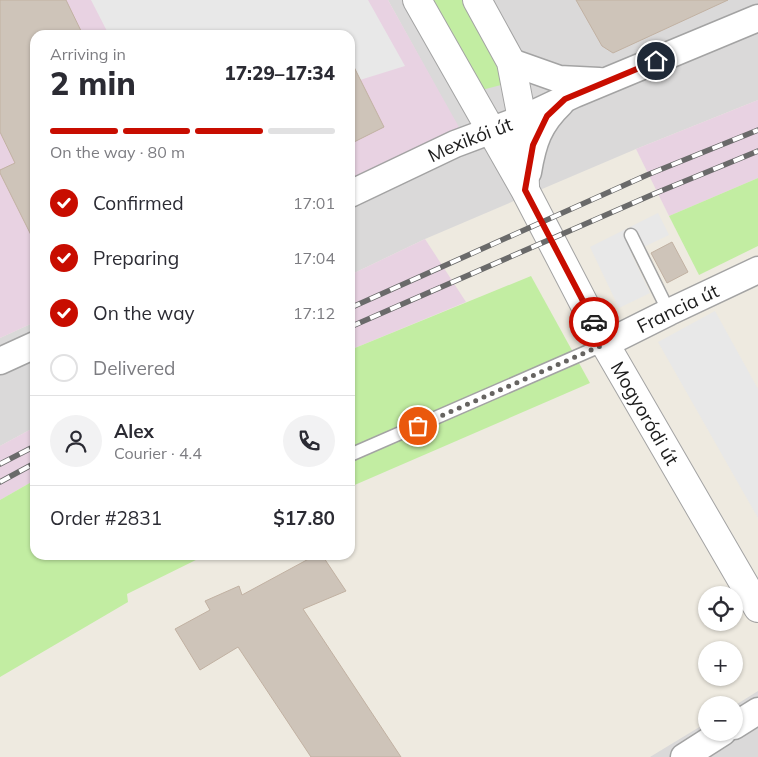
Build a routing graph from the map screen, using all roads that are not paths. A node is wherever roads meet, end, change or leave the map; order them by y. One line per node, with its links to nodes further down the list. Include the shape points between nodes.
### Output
1 (417, 0): 8 (street, Mogyoródi út)
2 (477, 0): 4 (street, Mogyoródi út)
3 (758, 18): 5 (street, Mexikói út)
4 (512, 62): 5 (street, via 559,79); 7 (street, Mogyoródi út)
5 (605, 82): 6 (street, Mexikói út)
6 (565, 99): 7 (street, Mexikói út); 9 (street, via 547,116 533,145)
7 (522, 119): 8 (street, Mexikói út); 9 (street, Mogyoródi út)
8 (491, 130): 9 (street, Mogyoródi út); 10 (street, Mexikói út)
9 (525, 190): 14 (street, Mogyoródi út)
10 (355, 192)
11 (632, 235): 13 (lane)
12 (758, 270): 13 (street, Francia út)
13 (669, 312): 14 (street, Francia út)
14 (605, 344): 17 (lane, Francia út); 18 (street, Mogyoródi út)
15 (30, 347): 16 (street)
16 (0, 361)
17 (355, 453)
18 (758, 608)
19 (758, 711): 20 (street)
20 (743, 720)
21 (709, 741): 22 (street)
22 (684, 757)

